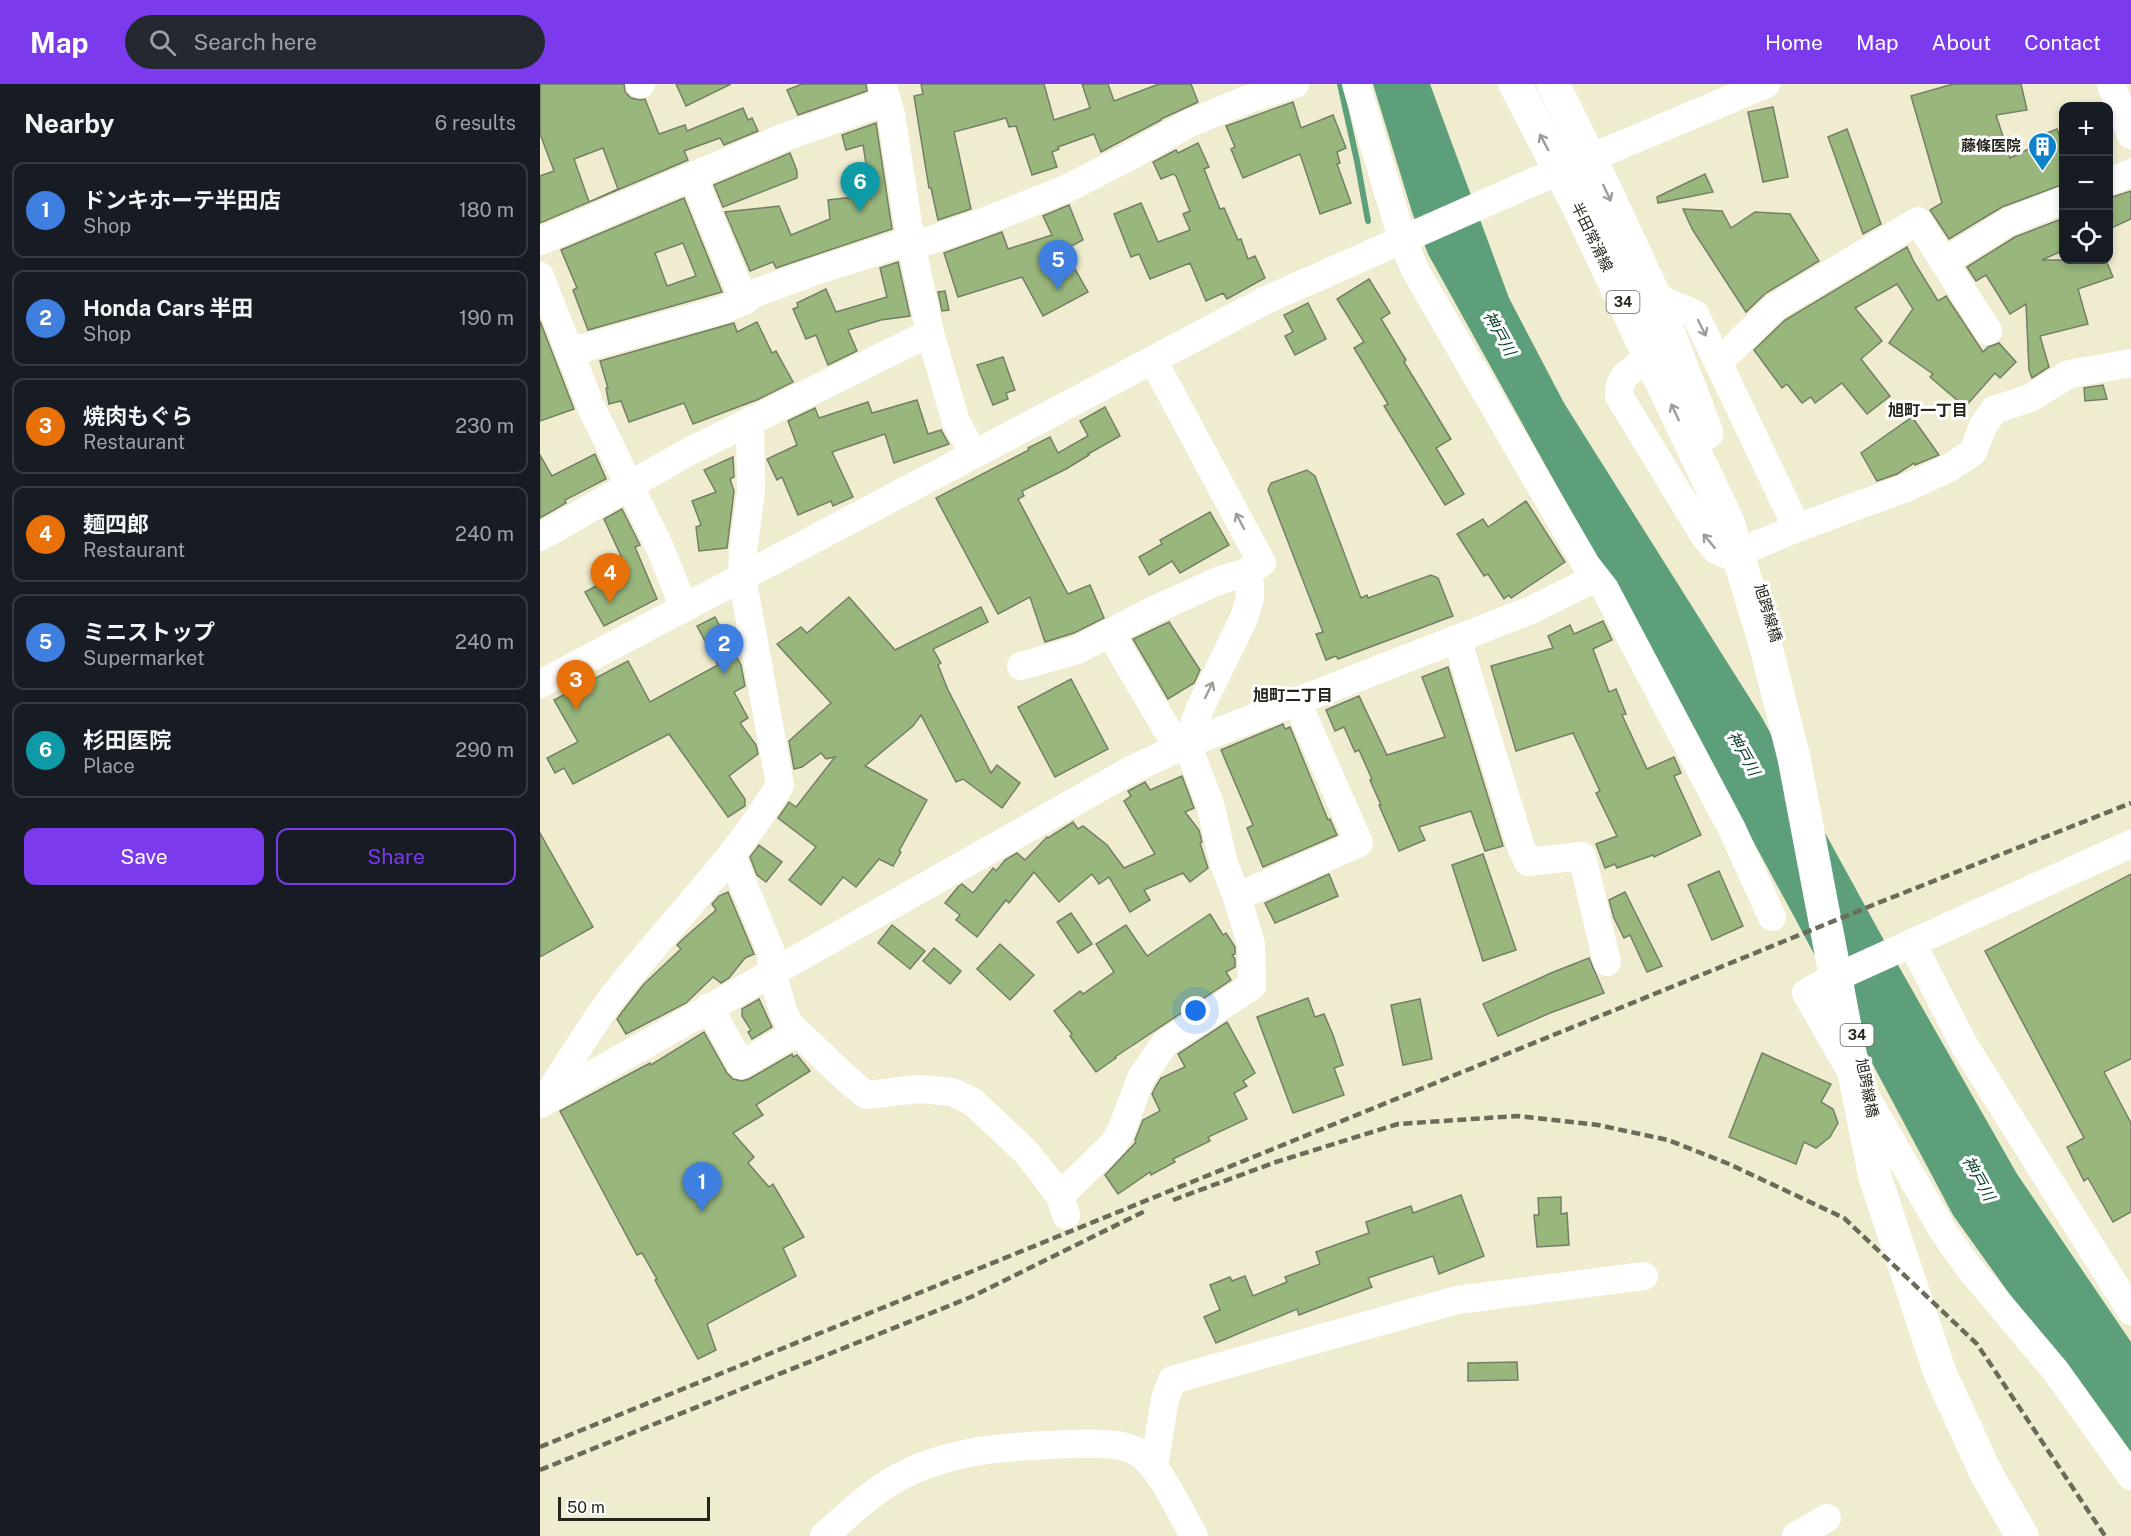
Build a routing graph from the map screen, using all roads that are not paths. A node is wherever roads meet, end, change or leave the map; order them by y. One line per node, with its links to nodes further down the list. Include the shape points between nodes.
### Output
1 (1295, 84): 17 (street, via 1190,123 1057,192 983,222)
2 (1356, 84): 15 (street)
3 (1515, 84): 10 (main road, 半田常滑線 / 34, one-way to 3)
4 (1553, 84): 9 (main road, 34)
5 (1766, 84): 9 (street)
6 (884, 92): 12 (street); 17 (street, via 891,114)
7 (2121, 100): 8 (street)
8 (2131, 135)
9 (1590, 158): 10 (street); 20 (main road, 34, one-way to 20)
10 (1560, 171): 15 (street); 25 (main road, 半田常滑線 / 34)
11 (2131, 173): 13 (street)
12 (693, 177): 16 (street); 21 (street)
13 (2113, 180)
14 (2059, 202): 18 (street, via 2008,222)
15 (1402, 239): 26 (street, via 1266,300); 37 (street, via 1415,270)
16 (540, 240)
17 (911, 243): 21 (street, via 813,272); 23 (street)
18 (1944, 262): 22 (street); 27 (street, via 1918,221 1775,307)
19 (540, 276): 24 (street)
20 (1655, 297): 27 (street, one-way to 27, via 1695,314); 32 (main road, 34)
21 (744, 301): 24 (street)
22 (1988, 330)
23 (930, 333): 29 (street); 30 (street, via 956,422)
24 (569, 352): 31 (street)
25 (1650, 358): 32 (main road, 半田常滑線 / 34, one-way to 25); 33 (street, one-way to 25, via 1730,556 1716,550 1619,396 1624,377)
26 (1153, 360): 30 (street); 35 (street, one-way to 26, via 1262,563)
27 (1719, 362): 33 (street)
28 (2131, 363): 33 (street, via 2069,374 2030,398 1994,410 1973,452 1951,467 1908,488)
29 (750, 421): 31 (street); 36 (street, via 751,491)
30 (973, 453): 36 (street)
31 (629, 485): 34 (street); 38 (street)
32 (1733, 518): 63 (main road, 旭跨線橋 / 34, via 1794,758 1875,1177 1940,1373 1986,1473); 64 (main road, 旭跨線橋 / 34, via 1778,644 1815,789 1828,885 1884,1172 1951,1370 1997,1468)
33 (1797, 528)
34 (540, 537)
35 (1244, 573): 39 (street, via 1218,581); 44 (street, one-way to 35, via 1244,618 1250,598 1250,585)
36 (742, 577): 38 (street); 46 (street, via 780,785)
37 (1596, 578): 40 (street, via 1531,610); 48 (street, via 1732,829)
38 (684, 608): 42 (street)
39 (1110, 633): 41 (street, via 1077,650); 44 (street)
40 (1457, 639): 43 (street); 50 (street, via 1521,847 1528,862 1582,856)
41 (1021, 666)
42 (540, 684)
43 (1297, 702): 44 (street); 47 (street, via 1359,843)
44 (1182, 746): 47 (street, via 1210,804 1224,864); 51 (street, via 1131,770)
45 (2131, 844): 49 (street)
46 (732, 856): 51 (street, via 771,952); 54 (street, via 609,1002)
47 (1237, 897): 53 (street, via 1251,944 1252,986 1166,1043 1141,1078 1113,1144 1063,1206 1025,1151 973,1102 952,1092 919,1089 866,1095)
48 (1772, 917)
49 (1912, 943): 56 (street, via 1964,1045); 58 (street, via 1806,993 1943,1231 2055,1370)
50 (1607, 962)
51 (772, 971): 52 (street); 53 (street, via 783,1011)
52 (709, 1007): 53 (street, via 741,1065); 54 (street)
53 (797, 1032)
54 (542, 1103)
55 (1644, 1276): 57 (street, via 1457,1300 1172,1380)
56 (2131, 1311)
57 (1154, 1466): 60 (street, via 1138,1451 1107,1443 1006,1447 958,1455 907,1473 867,1498); 61 (street)
58 (2131, 1476)
59 (1827, 1518): 62 (street)
60 (824, 1536)
61 (1194, 1536)
62 (1796, 1536)
63 (2022, 1536)
64 (2036, 1536)

